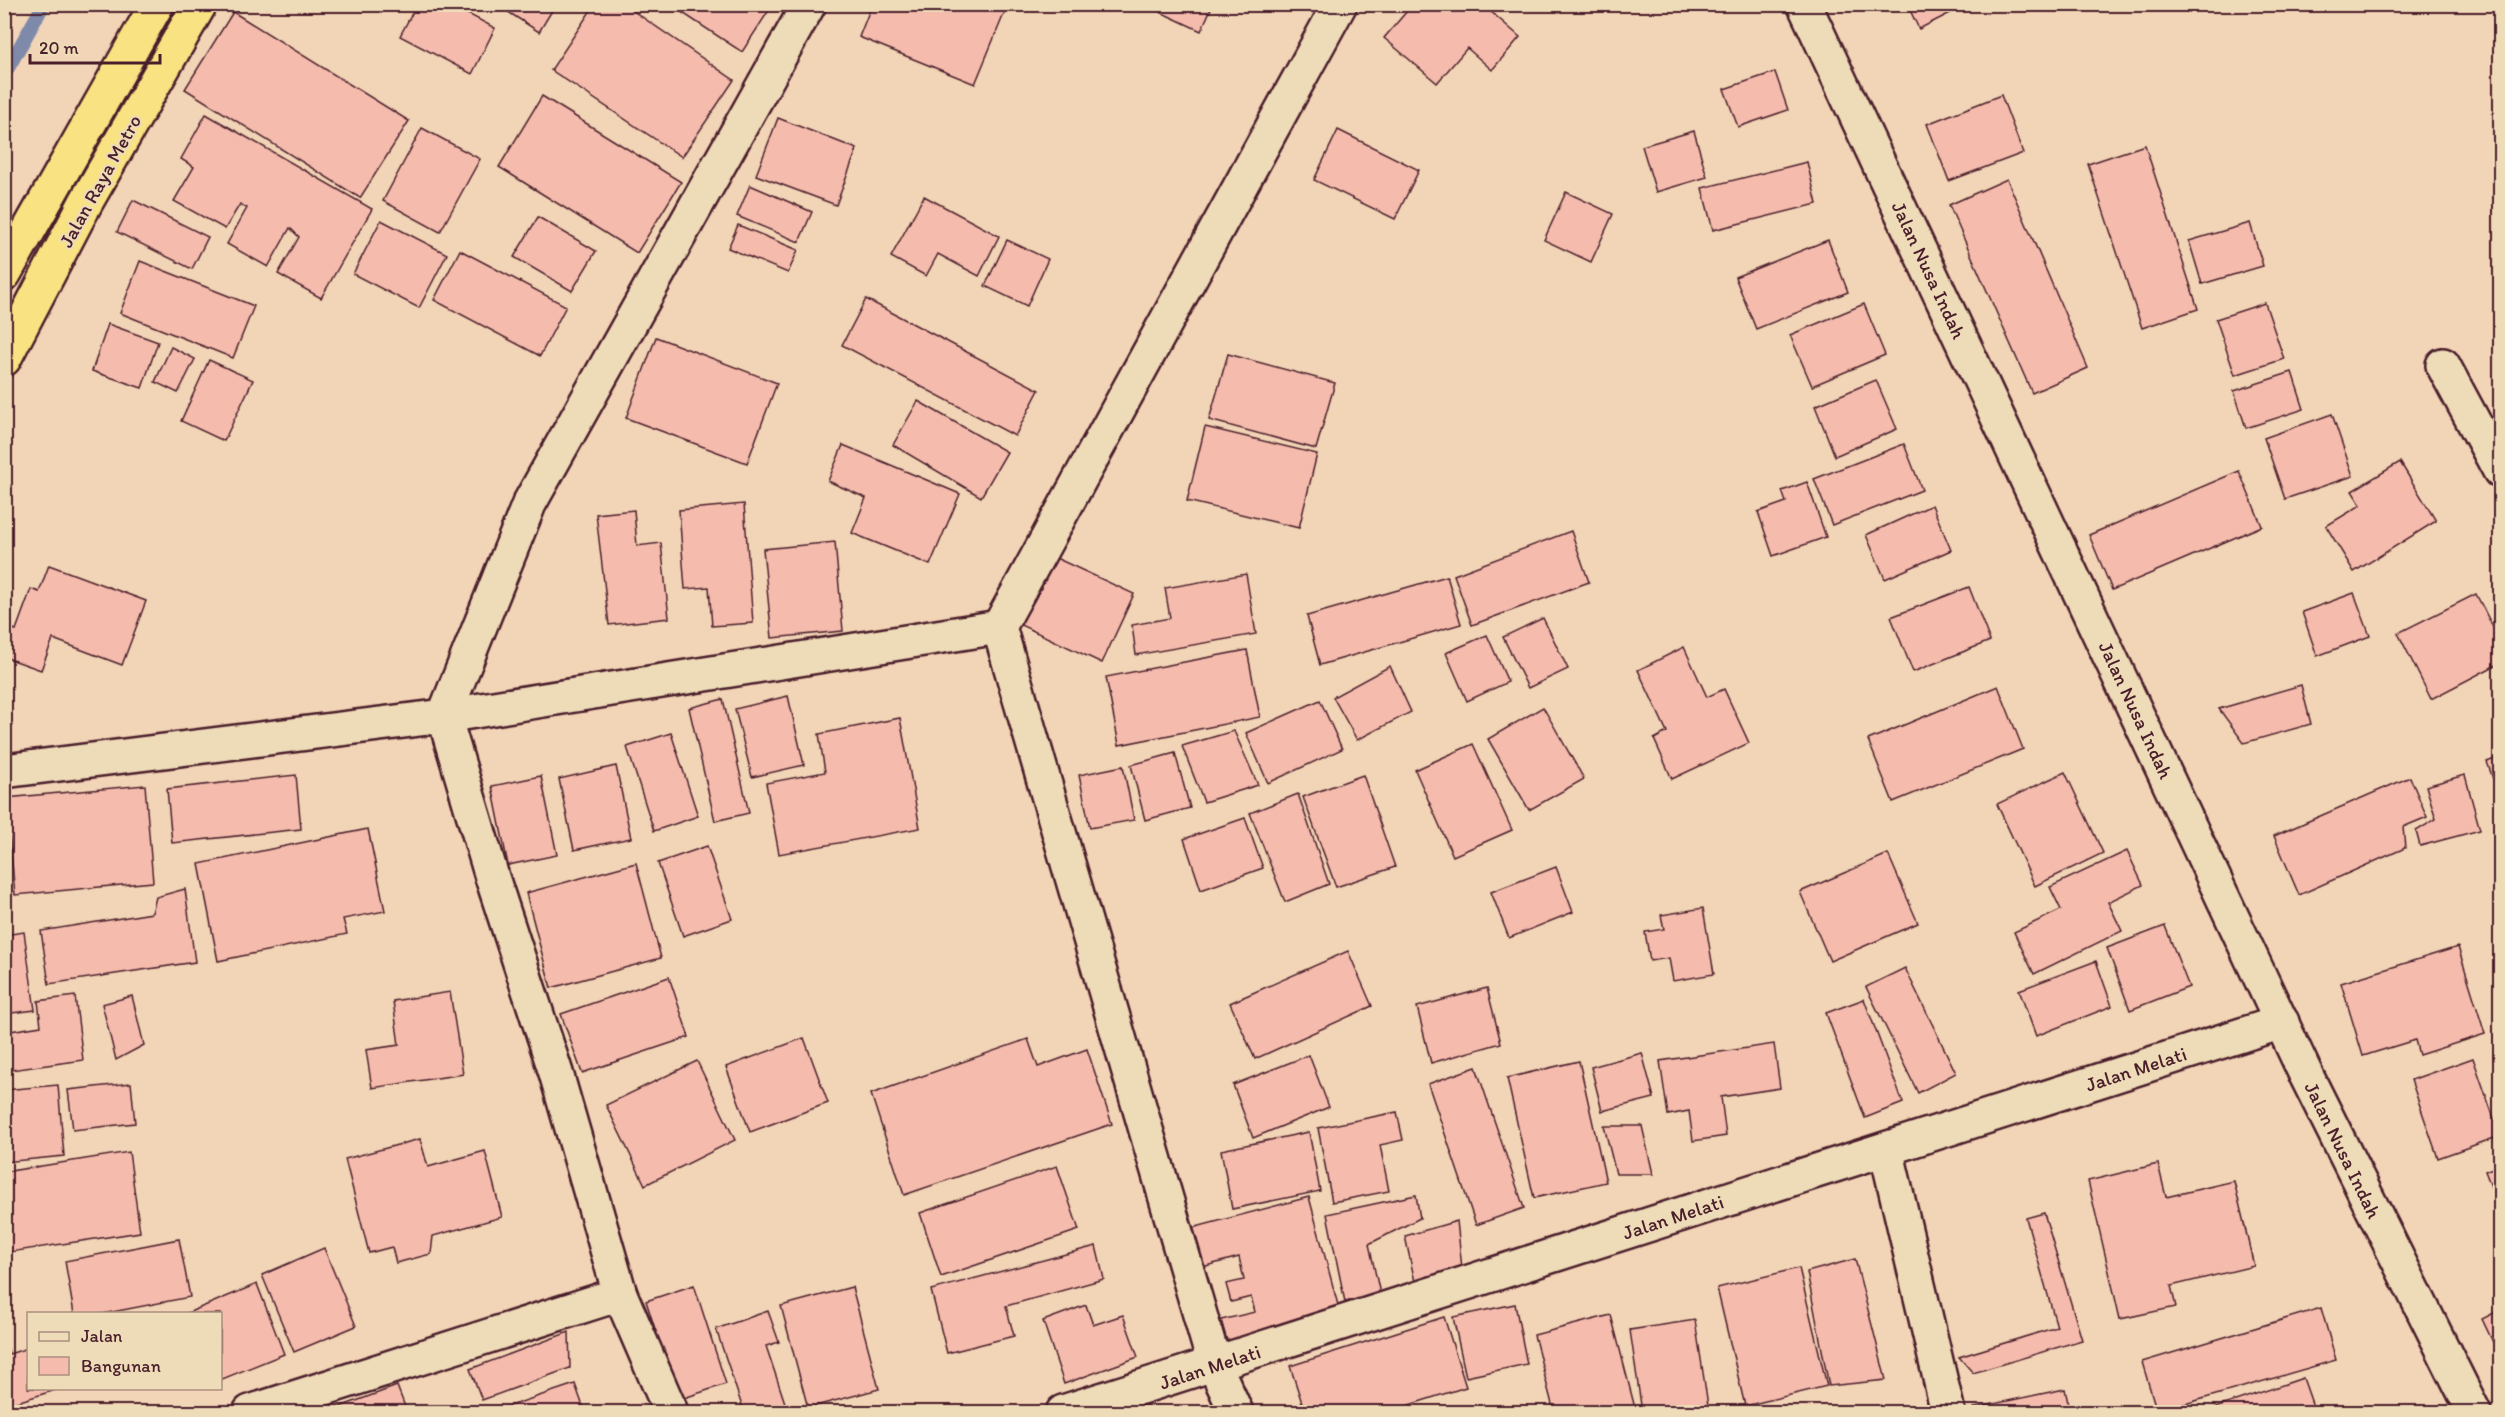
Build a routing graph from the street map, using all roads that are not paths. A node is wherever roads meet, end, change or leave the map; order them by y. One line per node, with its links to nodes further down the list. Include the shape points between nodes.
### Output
1 (157, 4): 6 (highway)
2 (200, 4): 7 (highway, Jalan Raya Metro, via 86,202)
3 (810, 4): 11 (street, via 529,504)
4 (1340, 4): 10 (street)
5 (1804, 4): 13 (street, Jalan Nusa Indah)
6 (4, 274)
7 (4, 359)
8 (2443, 365): 9 (street)
9 (2500, 471)
10 (999, 627): 11 (street); 16 (street)
11 (444, 716): 12 (street); 15 (street, via 556,1073)
12 (4, 771)
13 (2282, 1022): 14 (street, Jalan Melati); 23 (street, Jalan Nusa Indah)
14 (1886, 1149): 16 (street, Jalan Melati); 22 (street)
15 (620, 1294): 18 (street); 19 (street)
16 (1215, 1366): 20 (street, Jalan Melati); 21 (street)
17 (2500, 1408): 24 (street)
18 (250, 1413)
19 (671, 1413)
20 (1063, 1413)
21 (1236, 1413)
22 (1948, 1413)
23 (2474, 1413)
24 (2491, 1413)

